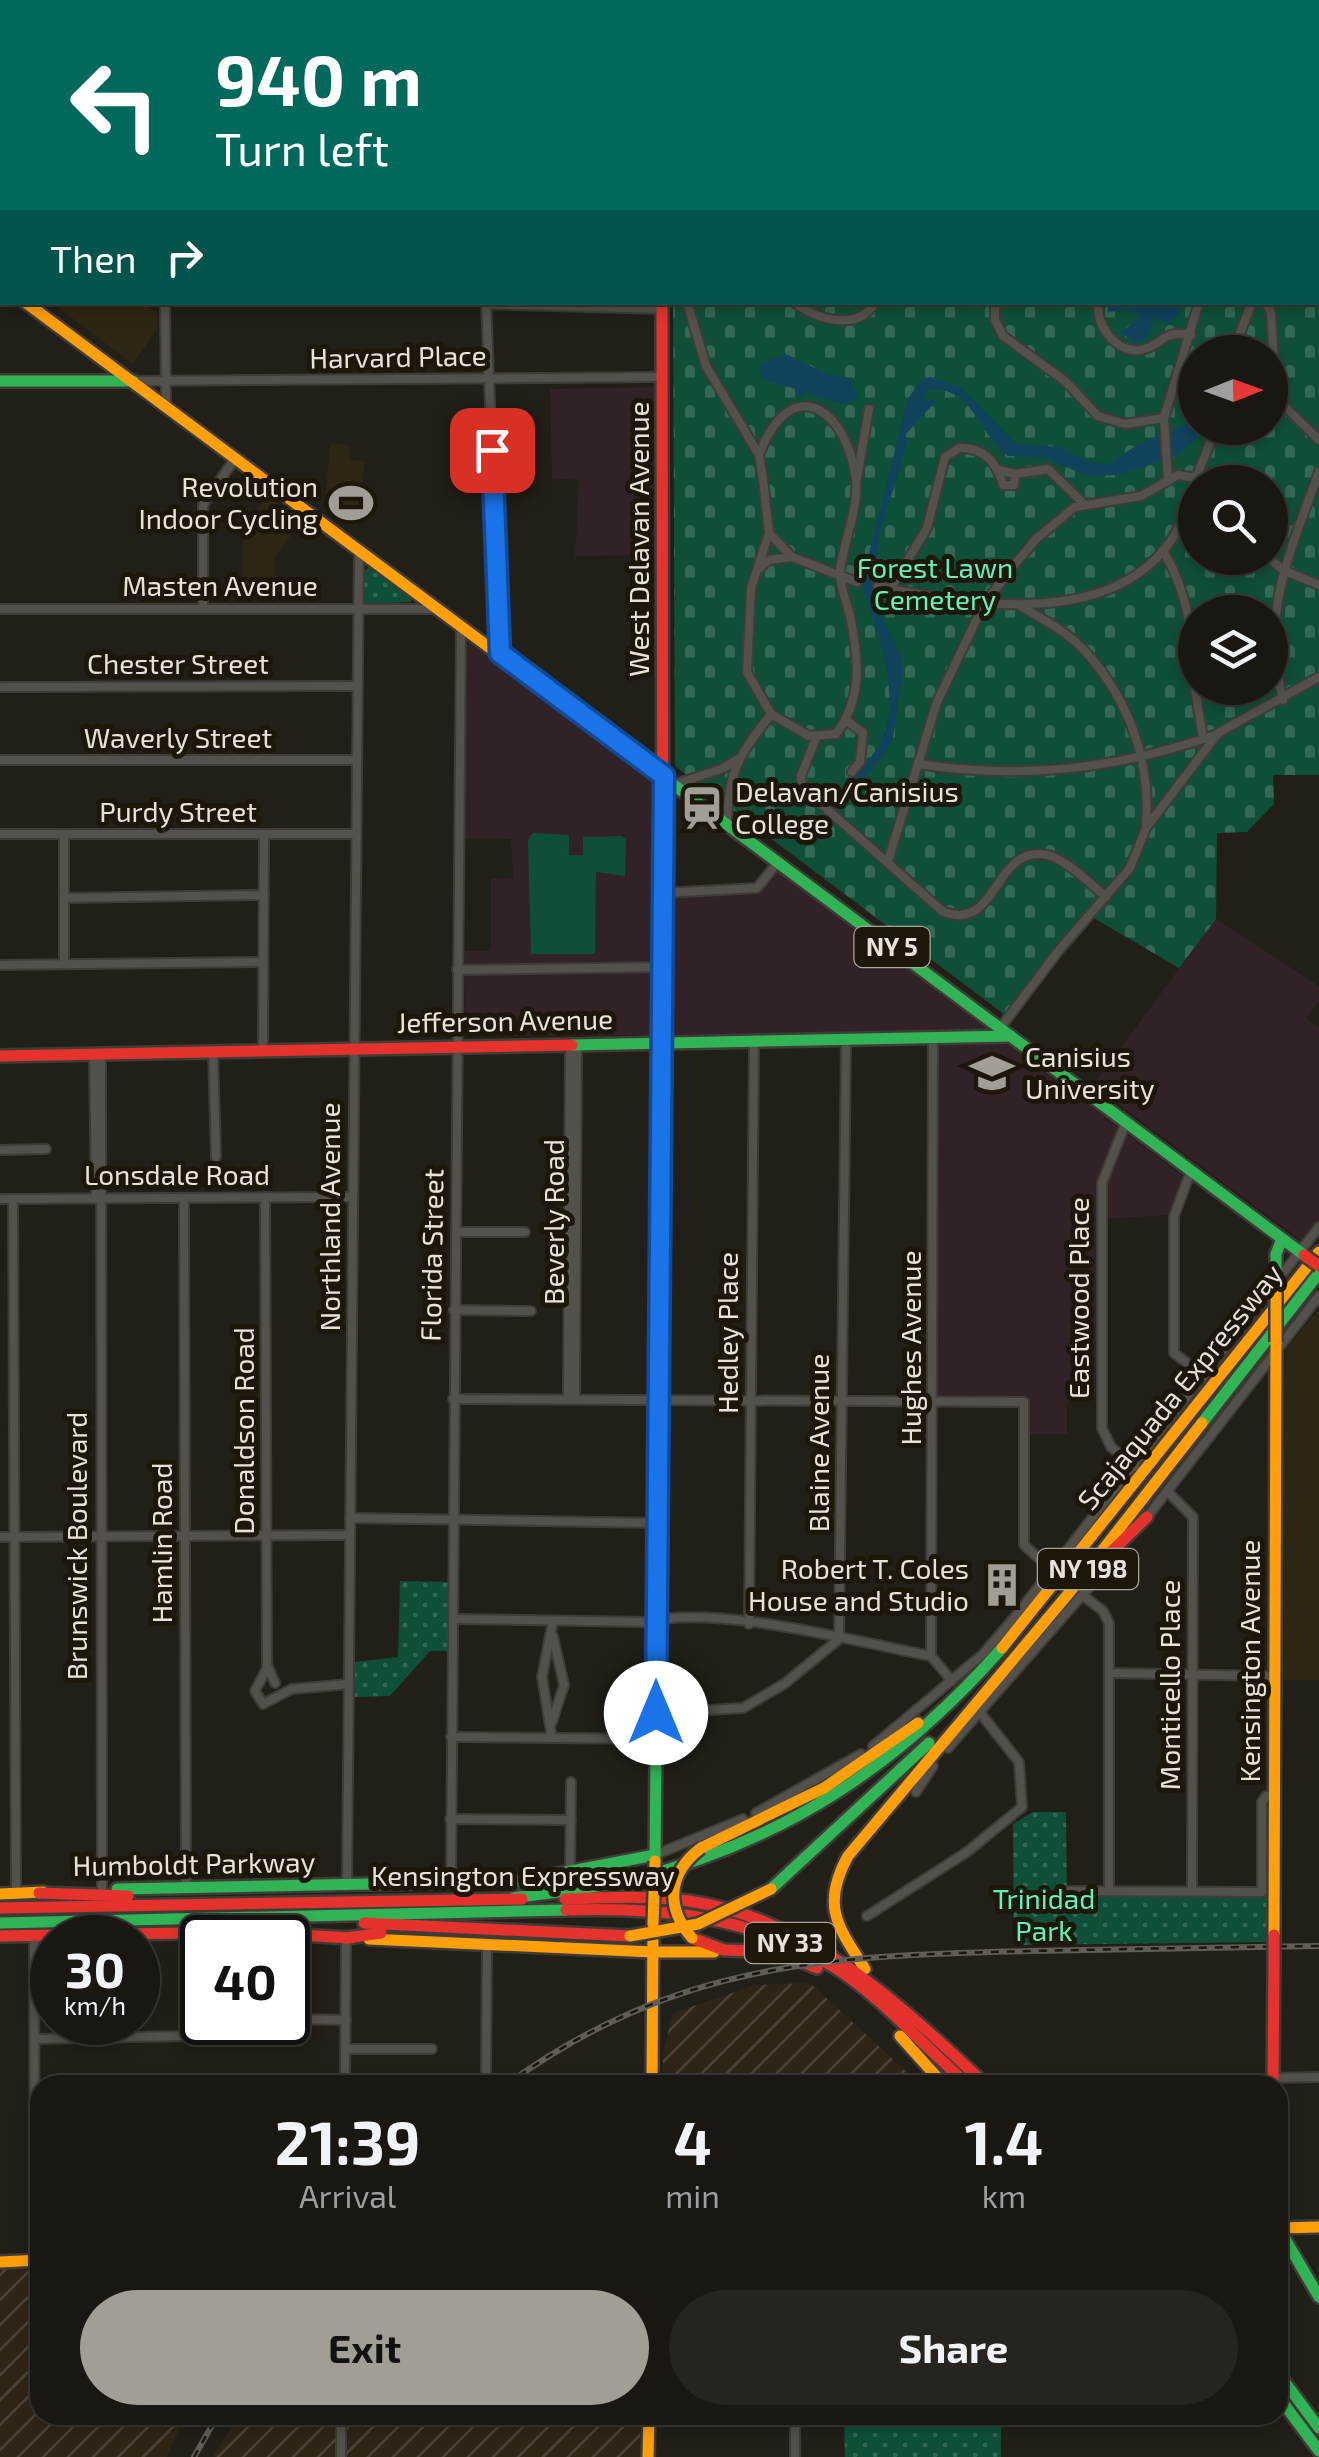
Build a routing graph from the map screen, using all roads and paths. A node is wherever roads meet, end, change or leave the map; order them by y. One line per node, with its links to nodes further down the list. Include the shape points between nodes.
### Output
1 (29, 305): 21 (main road, NY 5)
2 (165, 305): 22 (street)
3 (486, 305): 19 (street)
4 (603, 305): 13 (street)
5 (688, 305): 27 (street, via 706,366)
6 (802, 305): 7 (street, via 849,322)
7 (873, 305)
8 (996, 305): 25 (street, via 1004,336 1065,380 1098,416 1125,424)
9 (1098, 305): 14 (street, via 1102,330 1133,350 1171,333)
10 (1199, 305): 15 (street)
11 (1251, 305): 16 (street)
12 (1267, 305): 26 (street, via 1276,398)
13 (662, 306): 17 (main road, West Delavan Avenue)
14 (1185, 335)
15 (1192, 335)
16 (1239, 335)
17 (663, 377): 19 (street, Harvard Place); 75 (main road, West Delavan Avenue)
18 (1178, 377): 25 (street)
19 (489, 379): 22 (street, Harvard Place); 57 (street)
20 (0, 380): 21 (main road)
21 (134, 381): 22 (street, Harvard Place); 23 (main road, NY 5)
22 (166, 382): 23 (street)
23 (166, 405): 28 (main road, NY 5)
24 (868, 409): 34 (street)
25 (1164, 418): 33 (street)
26 (1319, 440)
27 (759, 455): 34 (street, via 779,415 809,406 838,428); 37 (street)
28 (236, 457): 38 (main road, NY 5); 53 (street, via 202,505)
29 (999, 470): 31 (street); 31 (street, via 1004,486 1014,485); 48 (street, via 970,447 946,457 927,528)
30 (1319, 472): 41 (street)
31 (1014, 474): 35 (street, via 1048,469)
32 (1178, 476): 33 (street)
33 (1168, 480): 35 (street, via 1141,496)
34 (856, 483): 44 (street)
35 (1085, 505): 50 (street, via 1058,518)
36 (1178, 529): 39 (street)
37 (769, 532): 40 (street); 42 (street)
38 (359, 548): 52 (main road, NY 5); 54 (street, Northland Avenue)
39 (1164, 552): 49 (street); 51 (street, via 1111,589 1078,600)
40 (792, 556): 42 (street, via 768,560); 44 (street)
41 (1288, 556)
42 (757, 571): 64 (street, via 747,672)
43 (1288, 572): 47 (street)
44 (840, 577): 45 (street); 65 (street, via 856,652 856,696)
45 (857, 582)
46 (878, 586): 48 (street)
47 (1319, 586)
48 (891, 588): 50 (street)
49 (1184, 595)
50 (984, 604): 51 (street); 73 (street, via 938,702)
51 (1020, 605): 69 (street, via 1081,647 1124,710)
52 (440, 608): 54 (street, Masten Avenue); 56 (main road, NY 5)
53 (203, 609): 54 (street, Masten Avenue); 55 (street, Masten Avenue)
54 (358, 609): 59 (street, Northland Avenue)
55 (0, 610)
56 (461, 625): 57 (main road, NY 5); 92 (street, Florida Street)
57 (500, 653): 75 (main road, NY 5)
58 (1319, 677): 61 (street)
59 (357, 686): 60 (street, Chester Street); 71 (street, Northland Avenue)
60 (0, 687)
61 (1288, 696)
62 (1198, 705): 68 (street)
63 (1273, 705): 66 (street)
64 (771, 714): 67 (street); 72 (street)
65 (846, 720): 67 (street, via 836,734); 74 (street, via 862,733 860,762)
66 (1218, 734): 68 (street); 77 (street)
67 (816, 738): 82 (street, via 802,787)
68 (1203, 739): 69 (street)
69 (1144, 759): 73 (street, via 1019,774); 77 (street)
70 (0, 760): 71 (street, Waverly Street)
71 (356, 760): 81 (street, Northland Avenue)
72 (736, 760): 75 (street); 76 (street)
73 (918, 764): 82 (street)
74 (852, 772)
75 (670, 780): 76 (main road, NY 5); 84 (main road, West Delavan Avenue)
76 (727, 822): 83 (main road, NY 5)
77 (1146, 828): 86 (street, via 1130,868)
78 (0, 834): 79 (street, Purdy Street)
79 (64, 834): 80 (street, Purdy Street); 87 (street)
80 (264, 834): 81 (street, Purdy Street); 85 (street)
81 (356, 834): 100 (street, Northland Avenue)
82 (888, 861): 86 (street, via 954,916 979,911 1017,862 1041,854)
83 (778, 862): 84 (street, via 757,888 744,892); 93 (main road, NY 5)
84 (662, 894): 91 (main road, West Delavan Avenue)
85 (264, 896): 87 (street); 88 (street)
86 (1106, 897): 93 (street, via 1059,950)
87 (64, 898): 89 (street)
88 (263, 962): 89 (street); 101 (street)
89 (64, 964): 90 (street)
90 (0, 965)
91 (662, 967): 92 (street); 97 (main road, West Delavan Avenue)
92 (457, 970): 99 (street, Florida Street)
93 (1006, 1032): 94 (main road, Jefferson Avenue); 105 (main road, NY 5)
94 (934, 1039): 95 (main road, Jefferson Avenue); 134 (street, Hughes Avenue)
95 (846, 1040): 96 (main road, Jefferson Avenue); 133 (street, Blaine Avenue)
96 (754, 1042): 97 (main road, Jefferson Avenue); 132 (street, Hedley Place)
97 (662, 1043): 98 (main road, Jefferson Avenue); 130 (main road, West Delavan Avenue)
98 (574, 1045): 99 (main road, Jefferson Avenue); 131 (street, Beverly Road)
99 (456, 1048): 100 (main road, Jefferson Avenue); 117 (street, Florida Street)
100 (354, 1049): 101 (main road, Jefferson Avenue); 110 (street, Northland Avenue)
101 (263, 1051): 102 (main road, Jefferson Avenue)
102 (213, 1052): 103 (main road, Jefferson Avenue); 108 (street)
103 (97, 1054): 104 (main road, Jefferson Avenue); 115 (street, Brunswick Boulevard)
104 (0, 1056)
105 (1126, 1122): 109 (main road, NY 5); 136 (street, Eastwood Place, via 1102,1183 1102,1428 1111,1447)
106 (0, 1150): 107 (street)
107 (46, 1150)
108 (216, 1157)
109 (1191, 1171): 119 (main road, NY 5); 128 (street, via 1174,1216 1174,1353)
110 (354, 1196): 111 (street, Lonsdale Road); 138 (street, Northland Avenue)
111 (265, 1197): 112 (street, Lonsdale Road); 146 (street, Donaldson Road)
112 (184, 1198): 115 (street, Lonsdale Road); 145 (street, Hamlin Road)
113 (0, 1199): 114 (street, Lonsdale Road)
114 (13, 1199): 115 (street, Lonsdale Road); 148 (street)
115 (98, 1200): 144 (street, Brunswick Boulevard)
116 (1319, 1227): 121 (street, Humboldt Parkway)
117 (456, 1232): 118 (street); 125 (street, Florida Street)
118 (526, 1232)
119 (1282, 1239): 121 (main road, NY 5); 123 (main road, Kensington Avenue)
120 (1319, 1252): 142 (main road, Scajaquada Expressway / NY 198)
121 (1302, 1254): 122 (main road, NY 5, bridge); 123 (street, Humboldt Parkway)
122 (1319, 1270): 150 (main road, Scajaquada Expressway / NY 198)
123 (1276, 1288): 127 (main road, Kensington Avenue, bridge); 128 (street, Humboldt Parkway)
124 (1319, 1296): 127 (street)
125 (454, 1310): 126 (street); 129 (street, Florida Street)
126 (531, 1311)
127 (1276, 1347): 137 (street); 162 (main road, Kensington Avenue)
128 (1204, 1376): 135 (street, Humboldt Parkway)
129 (453, 1399): 131 (street); 140 (street, Florida Street)
130 (658, 1399): 131 (street); 132 (street); 141 (main road, West Delavan Avenue)
131 (571, 1400)
132 (750, 1400): 133 (street); 155 (street, Hedley Place)
133 (842, 1400): 134 (street); 157 (street, Blaine Avenue)
134 (932, 1401): 149 (street, via 1024,1402 1024,1546); 158 (street, Hughes Avenue)
135 (1151, 1447): 136 (street, Humboldt Parkway); 142 (main road)
136 (1135, 1466): 149 (street, Humboldt Parkway)
137 (1167, 1491): 139 (street); 161 (street, Monticello Place, via 1193,1515)
138 (350, 1518): 140 (street); 143 (street, Northland Avenue)
139 (1147, 1518): 150 (main road); 151 (street)
140 (457, 1520): 141 (street); 152 (street, Florida Street)
141 (656, 1522): 153 (main road, West Delavan Avenue)
142 (1104, 1522): 166 (main road, Scajaquada Expressway / NY 198, via 1019,1628)
143 (350, 1535): 146 (street); 165 (street, Northland Avenue)
144 (100, 1536): 145 (street); 148 (street); 185 (street, Brunswick Boulevard)
145 (185, 1536): 146 (street); 184 (street, Hamlin Road)
146 (267, 1536): 159 (street, Donaldson Road)
147 (0, 1537): 148 (street)
148 (15, 1537): 190 (street)
149 (1052, 1570): 166 (street, Humboldt Parkway)
150 (1069, 1594): 169 (main road, Scajaquada Expressway / NY 198)
151 (1085, 1597): 160 (street, via 1108,1619); 169 (street)
152 (456, 1619): 154 (street); 172 (street, Florida Street)
153 (656, 1619): 154 (street); 155 (street, via 705,1616); 170 (main road, West Delavan Avenue)
154 (553, 1621): 156 (street)
155 (749, 1624): 157 (street)
156 (552, 1636): 171 (street, via 542,1676); 171 (street, via 564,1684)
157 (839, 1638): 158 (street); 170 (street, via 743,1708)
158 (931, 1656): 166 (street)
159 (267, 1665): 163 (street, Donaldson Road); 164 (street, Donaldson Road)
160 (1109, 1673): 161 (street); 187 (street)
161 (1193, 1673): 162 (street); 189 (street, Monticello Place)
162 (1275, 1676): 177 (main road, Kensington Avenue)
163 (259, 1683): 164 (street); 168 (street, via 257,1700)
164 (276, 1684): 167 (street); 168 (street)
165 (348, 1684): 167 (street); 183 (street, Northland Avenue)
166 (957, 1685): 180 (street, Humboldt Parkway, via 820,1780); 192 (main road, via 932,1723 869,1774 755,1839 642,1878); 206 (main road, bridge, via 824,1788 702,1848 680,1867 672,1887 675,1914 692,1938)
167 (292, 1689): 168 (street)
168 (274, 1702)
169 (975, 1711): 176 (street); 195 (street, via 1019,1762 1022,1807 967,1852); 200 (main road, bridge, via 770,1889 709,1920 630,1936); 208 (main road, via 855,1847 836,1878 836,1924)
170 (656, 1713): 174 (main road, West Delavan Avenue)
171 (552, 1722): 173 (street)
172 (451, 1737): 173 (street); 178 (street, Florida Street)
173 (552, 1738): 174 (street)
174 (655, 1739): 180 (main road, West Delavan Avenue)
175 (571, 1782): 179 (street)
176 (916, 1792)
177 (1275, 1795): 189 (street, via 1262,1802 1262,1892); 223 (main road, Kensington Avenue, bridge)
178 (450, 1819): 179 (street); 182 (street, Florida Street)
179 (570, 1820): 181 (street)
180 (655, 1858): 181 (main road, Humboldt Parkway); 207 (main road, West Delavan Avenue, bridge)
181 (570, 1875): 182 (main road, Humboldt Parkway)
182 (450, 1885): 183 (main road, Humboldt Parkway)
183 (347, 1886): 184 (main road, Humboldt Parkway)
184 (186, 1888): 185 (main road, Humboldt Parkway)
185 (102, 1889): 188 (main road, Humboldt Parkway)
186 (1067, 1891): 187 (street)
187 (1109, 1891): 189 (street)
188 (38, 1892): 190 (main road, Humboldt Parkway); 193 (main road)
189 (1192, 1892)
190 (16, 1893): 191 (main road, Humboldt Parkway)
191 (0, 1894)
192 (513, 1898): 193 (main road, Kensington Expressway / NY 33); 208 (main road, Kensington Expressway / NY 33, via 642,1898 720,1907 788,1930)
193 (182, 1903): 194 (main road, Kensington Expressway / NY 33)
194 (0, 1908)
195 (867, 1916)
196 (310, 1917): 200 (main road)
197 (310, 1917): 221 (main road, Kensington Expressway / NY 33, via 640,1909 735,1922 836,1970)
198 (180, 1919): 199 (main road, Kensington Expressway / NY 33)
199 (0, 1923)
200 (480, 1931): 204 (main road)
201 (160, 1934): 204 (main road)
202 (0, 1936): 203 (main road)
203 (30, 1936)
204 (346, 1938): 205 (main road); 210 (street)
205 (487, 1946): 207 (main road); 217 (street)
206 (724, 1950): 207 (main road); 211 (main road, via 796,1958 841,1984)
207 (654, 1952): 218 (main road, West Delavan Avenue)
208 (868, 1977): 222 (main road, Kensington Expressway / NY 33)
209 (310, 2019): 210 (street)
210 (346, 2020): 213 (street)
211 (900, 2036): 219 (main road); 220 (main road)
212 (35, 2045): 215 (street)
213 (346, 2049): 214 (street); 216 (street)
214 (432, 2049)
215 (36, 2075)
216 (345, 2075)
217 (486, 2075)
218 (652, 2075)
219 (935, 2075)
220 (944, 2075)
221 (957, 2075)
222 (975, 2075)
223 (1273, 2075)
224 (1319, 2077): 225 (street)
225 (1288, 2080)
226 (1313, 2227): 228 (main road, via 1294,2237)
227 (1288, 2244): 228 (main road)
228 (1297, 2259): 231 (main road)
229 (30, 2260): 230 (main road)
230 (0, 2262)
231 (1319, 2297)
232 (1288, 2386): 237 (main road)
233 (1288, 2409): 238 (main road)
234 (341, 2425): 239 (street)
235 (649, 2425): 240 (main road)
236 (795, 2425): 241 (street)
237 (1319, 2428)
238 (1319, 2450)
239 (341, 2457)
240 (648, 2457)
241 (794, 2457)

